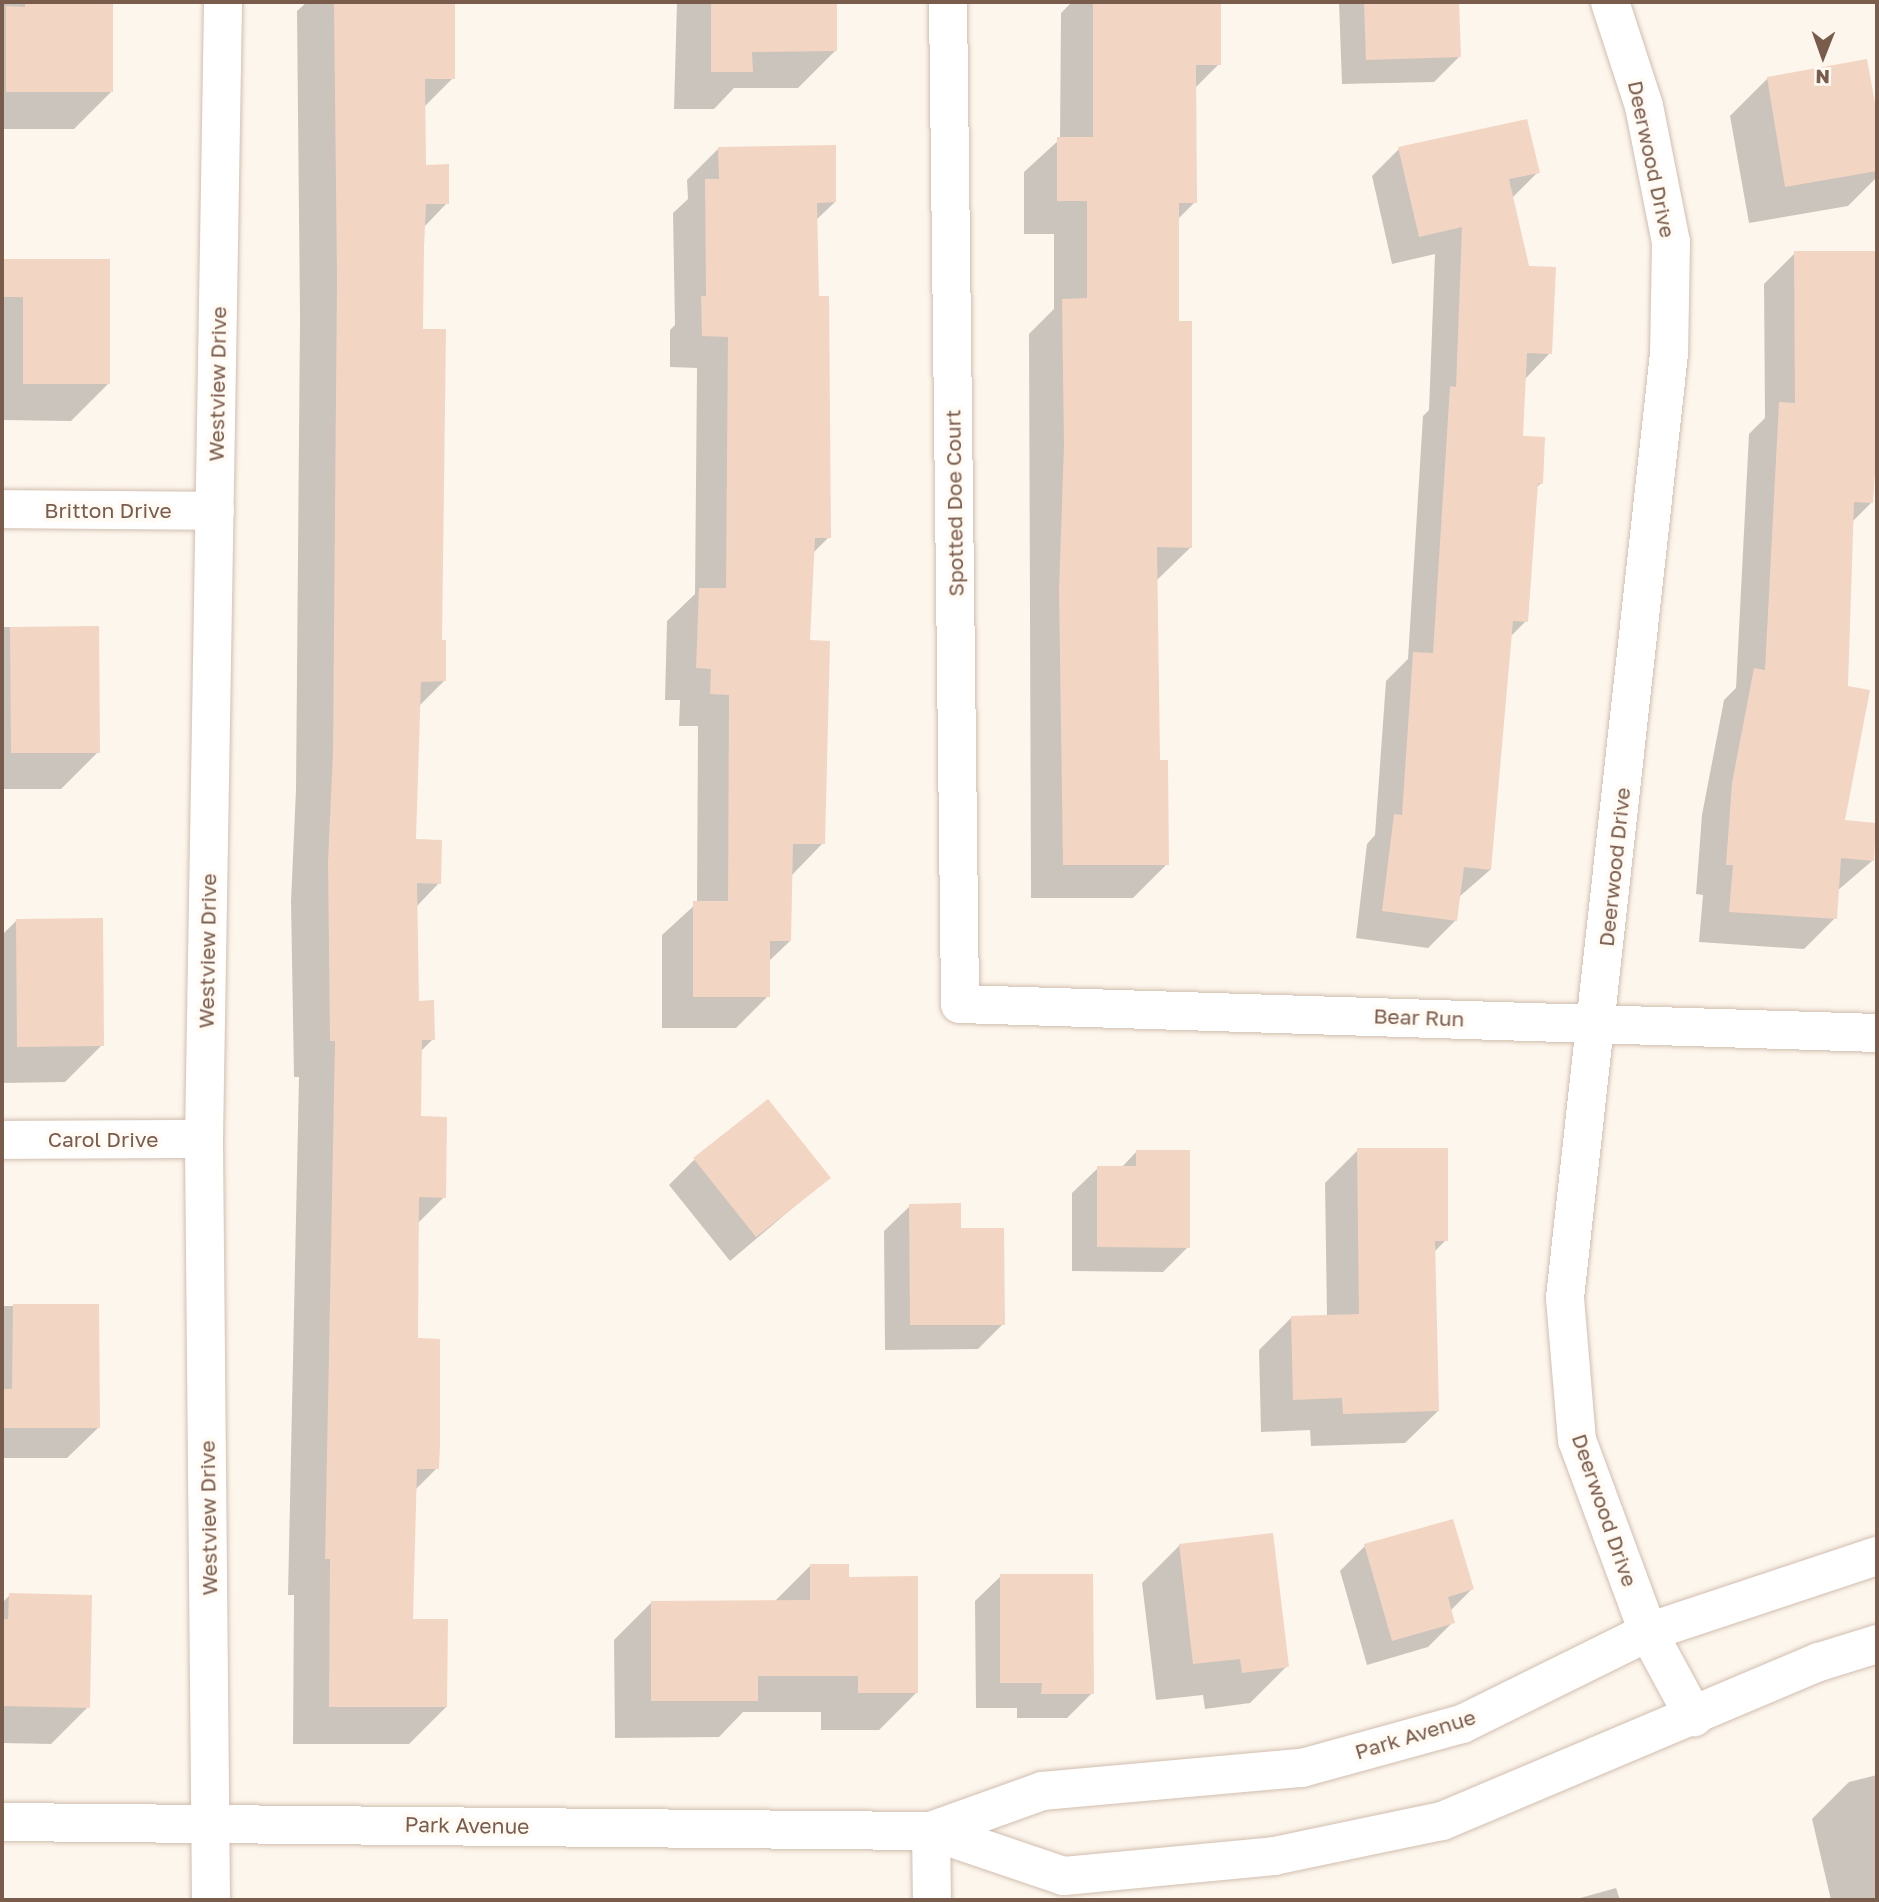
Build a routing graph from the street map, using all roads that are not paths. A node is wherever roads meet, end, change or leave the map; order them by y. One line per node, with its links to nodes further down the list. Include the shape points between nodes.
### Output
1 (223, 2): 5 (street, Westview Drive)
2 (948, 2): 6 (street, Spotted Doe Court)
3 (1610, 2): 7 (street, Deerwood Drive, via 1644,106 1671,242 1669,354)
4 (2, 509): 5 (street, Britton Drive)
5 (215, 511): 9 (street, Westview Drive)
6 (960, 1004): 7 (street, Bear Run)
7 (1598, 1021): 8 (street, Bear Run); 12 (street, Deerwood Drive, via 1565,1298 1576,1427)
8 (1877, 1033)
9 (204, 1139): 10 (street, Carol Drive); 16 (street, Westview Drive)
10 (2, 1140)
11 (1877, 1556): 12 (street, Park Avenue)
12 (1648, 1632): 14 (street, Deerwood Drive); 17 (street, Park Avenue, via 1462,1724 1301,1768 1042,1791)
13 (1877, 1644): 14 (street, Park Avenue, via 1819,1662)
14 (1694, 1717): 17 (street, Park Avenue, via 1442,1821 1274,1856 1063,1876)
15 (2, 1822): 16 (street, Park Avenue)
16 (212, 1822): 17 (street, Park Avenue); 18 (street, Westview Drive)
17 (931, 1831): 19 (street)
18 (211, 1900)
19 (932, 1900)

